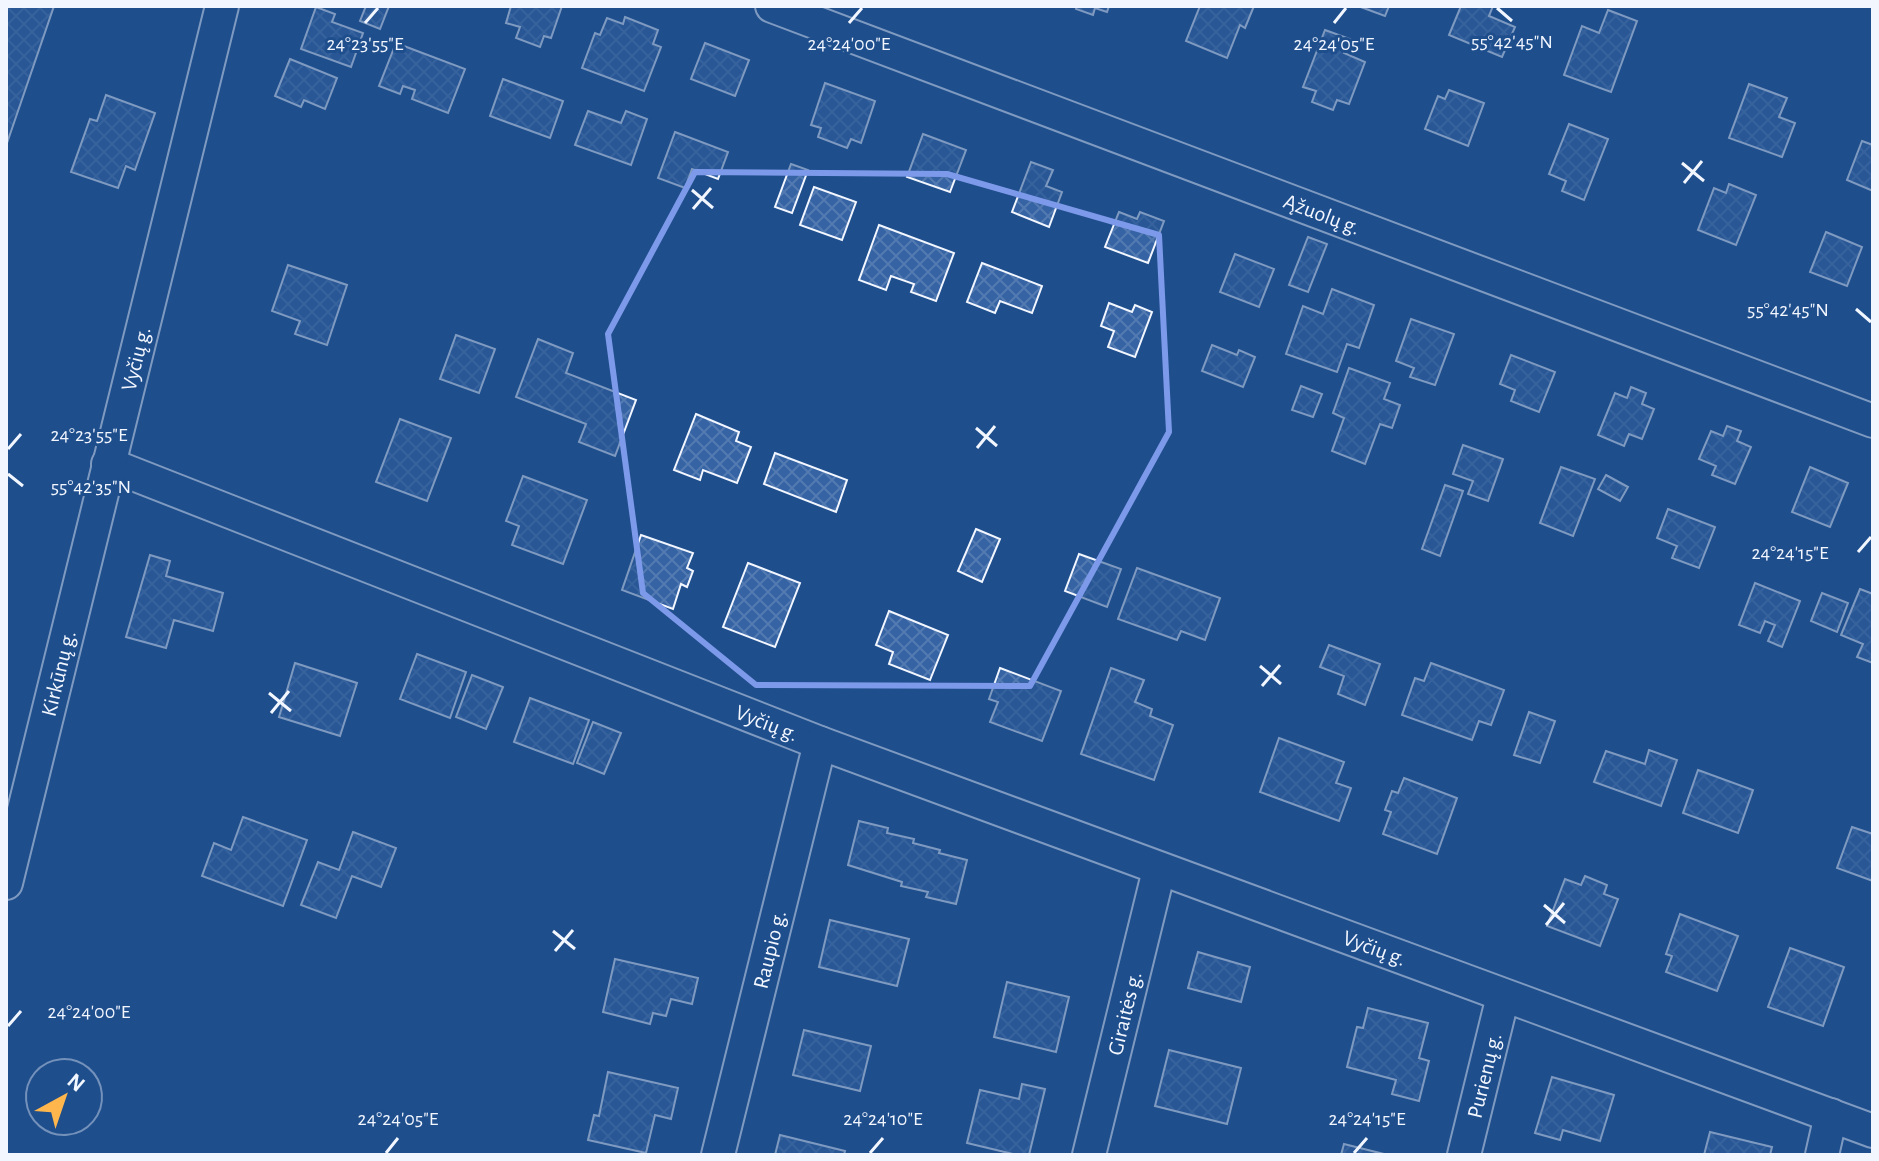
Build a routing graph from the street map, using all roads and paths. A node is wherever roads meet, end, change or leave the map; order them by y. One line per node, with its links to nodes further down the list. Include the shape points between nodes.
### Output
1 (222, 6): 4 (street, Vyčių g.)
2 (772, 6): 3 (street, Ąžuolų g.)
3 (1873, 421)
4 (108, 464): 5 (street, Vyčių g.); 7 (street, Kirkūnų g.)
5 (820, 743): 6 (street, Vyčių g.); 11 (street, Raupio g.)
6 (1159, 870): 8 (street, Vyčių g.); 12 (street, Giraitės g.)
7 (6, 883)
8 (1503, 996): 9 (street, Vyčių g.); 13 (street, Purienų g.)
9 (1831, 1115): 10 (street, Vyčių g.); 14 (street)
10 (1873, 1131)
11 (718, 1155)
12 (1089, 1155)
13 (1464, 1155)
14 (1822, 1155)

